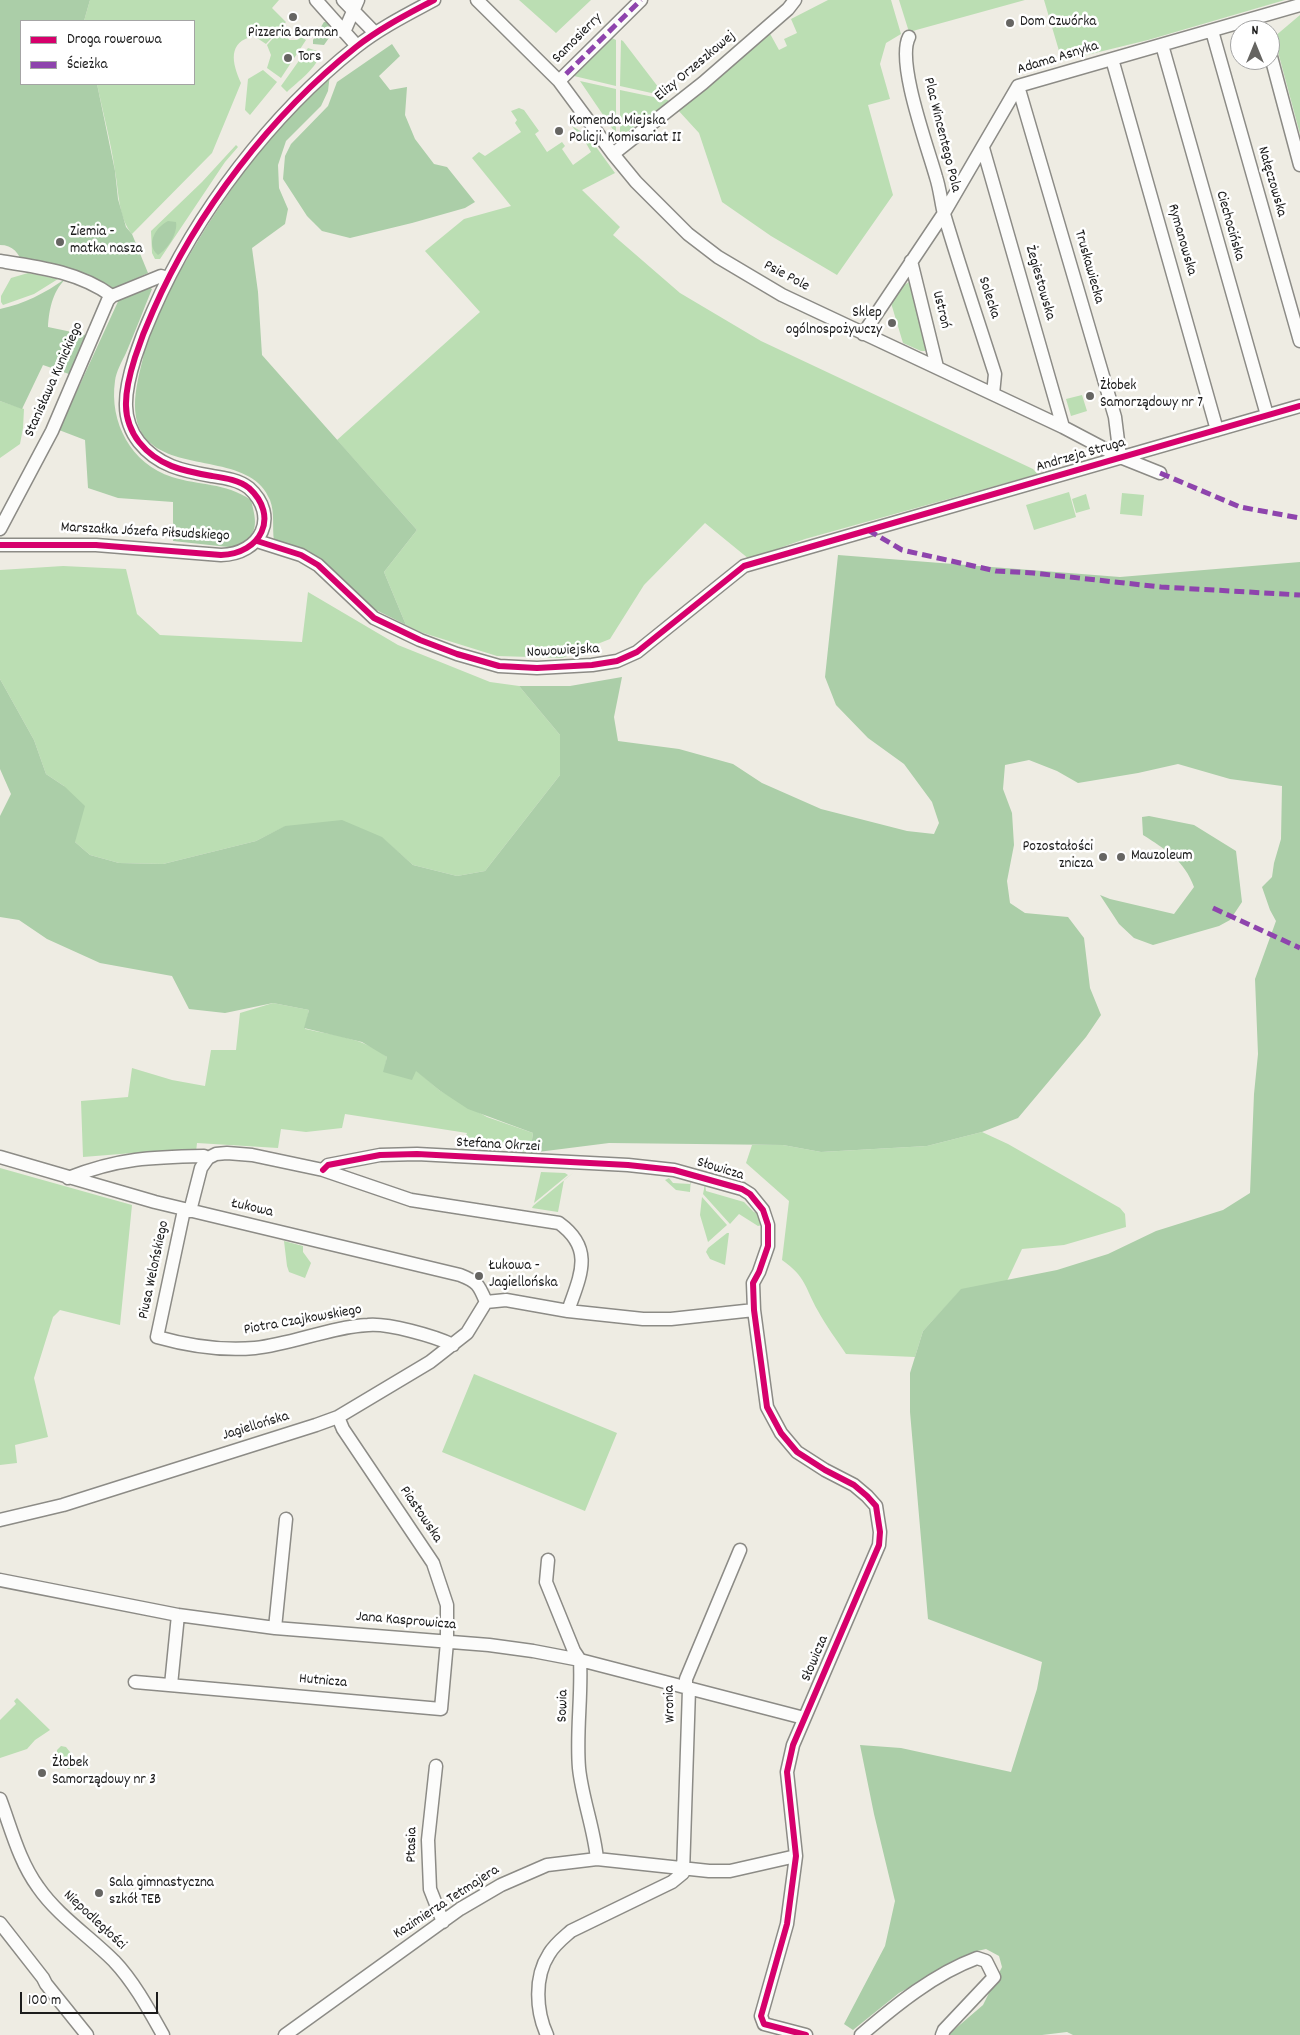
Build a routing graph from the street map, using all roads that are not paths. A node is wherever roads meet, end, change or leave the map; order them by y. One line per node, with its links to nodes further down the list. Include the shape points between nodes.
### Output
1 (316, 0): 12 (street)
2 (343, 0): 7 (street)
3 (434, 0): 13 (street)
4 (477, 0): 19 (street, Psie Pole)
5 (641, 0): 19 (street, Samosierry)
6 (788, 3): 22 (street, Elizy Orzeszkowej, via 704,83)
7 (355, 6): 12 (street); 13 (street)
8 (1300, 6): 9 (street, Adama Asnyka)
9 (1260, 17): 10 (street); 11 (street, Adama Asnyka)
10 (1261, 20)
11 (1212, 31): 15 (street, Adama Asnyka); 30 (street, Nałęczowska)
12 (344, 32): 16 (street)
13 (375, 33): 16 (street)
14 (909, 37): 24 (street, Plac Wincentego Pola, via 906,52 910,86)
15 (1162, 45): 17 (street, Adama Asnyka); 34 (street, Ciechocińska)
16 (357, 46): 27 (street, via 292,105 252,149)
17 (1112, 60): 20 (street, Adama Asnyka); 36 (street, Rymanowska)
18 (1275, 70): 23 (street)
19 (559, 81): 22 (street, Psie Pole)
20 (1018, 86): 21 (street, Adama Asnyka); 37 (street, Truskawiecka, via 1113,412)
21 (983, 148): 24 (street, Adama Asnyka); 35 (street, Żegiestowska)
22 (613, 154): 29 (street, Psie Pole, via 661,208 718,257 782,295)
23 (1300, 165)
24 (944, 213): 26 (street, Adama Asnyka); 32 (street, Solecka, via 995,374)
25 (0, 261): 28 (street, via 75,276)
26 (911, 261): 29 (street, Adama Asnyka); 31 (street, Ustroń)
27 (167, 278): 28 (street, via 161,276); 41 (street, via 145,328 128,385 127,417 134,436 157,460 172,468 240,482 248,488 262,504 264,515 263,529)
28 (112, 296): 39 (street, Stanisława Kunickiego, via 52,431)
29 (863, 334): 31 (street, Psie Pole)
30 (1300, 341)
31 (937, 367): 32 (street, Psie Pole)
32 (993, 394): 35 (street, Psie Pole)
33 (1300, 406): 34 (street, Andrzeja Struga)
34 (1267, 415): 36 (street, Andrzeja Struga)
35 (1063, 427): 37 (street, Psie Pole)
36 (1217, 430): 37 (street, Andrzeja Struga)
37 (1120, 457): 38 (street, Psie Pole); 40 (street, Andrzeja Struga)
38 (1160, 473)
39 (0, 530)
40 (868, 530): 41 (street, Nowowiejska, via 744,566 637,652 617,661 537,668 499,666 420,640 374,618 318,564)
41 (257, 541): 42 (street, Marszałka Józefa Piłsudskiego, via 241,553 221,556 104,546)
42 (0, 545)
43 (0, 1157): 47 (street, Łukowa)
44 (208, 1158): 45 (street, via 227,1153 252,1155); 47 (street, via 133,1158 95,1167); 48 (street, Piusa Welońskiego, via 201,1168)
45 (323, 1170): 46 (street, Stefana Okrzei, via 328,1166 380,1155 417,1154); 51 (street, via 411,1200 559,1223 578,1243 583,1257)
46 (674, 1170): 50 (street, Słowicza, via 742,1189 763,1210 768,1225 768,1246 753,1283)
47 (68, 1178): 48 (street, Łukowa)
48 (187, 1210): 49 (street, Łukowa, via 460,1276 475,1281); 52 (street, Piusa Welońskiego)
49 (486, 1302): 51 (street, via 506,1300); 53 (street, Jagiellońska, via 467,1333)
50 (754, 1310): 51 (street, via 671,1319); 67 (street, Słowicza, via 767,1407 781,1433 797,1452 867,1496 876,1506 880,1521 879,1544)
51 (568, 1311)
52 (157, 1338): 53 (street, Piotra Czajkowskiego, via 230,1350 273,1345 370,1324 412,1332)
53 (453, 1345): 54 (street, Jagiellońska)
54 (338, 1417): 56 (street, Jagiellońska, via 62,1505); 62 (street, Piastowska, via 433,1563 447,1604)
55 (286, 1519): 61 (street)
56 (0, 1520)
57 (740, 1550): 66 (street, Wronia, via 686,1679)
58 (548, 1560): 63 (street, Sowia, via 546,1582)
59 (0, 1580): 60 (street, Jana Kasprowicza)
60 (178, 1616): 61 (street, Jana Kasprowicza); 65 (street)
61 (275, 1628): 62 (street, Jana Kasprowicza)
62 (446, 1642): 63 (street, Jana Kasprowicza, via 488,1645); 65 (street, Hutnicza, via 441,1710)
63 (580, 1660): 66 (street, Jana Kasprowicza); 71 (street, Sowia, via 579,1768)
64 (135, 1682): 65 (street, Hutnicza)
65 (171, 1685)
66 (689, 1689): 67 (street, Jana Kasprowicza); 72 (street, Wronia)
67 (804, 1718): 70 (street, Słowicza, via 787,1772)
68 (436, 1766): 73 (street, Ptasia, via 428,1840 430,1890)
69 (0, 1799): 77 (street, Niepodległości, via 25,1865 37,1886 53,1907 116,1963 139,1994)
70 (796, 1856): 72 (street, Kazimierza Tetmajera, via 730,1871); 79 (street, Słowicza, via 787,1924 762,2016 764,2024)
71 (597, 1859): 72 (street, Kazimierza Tetmajera); 73 (street, Kazimierza Tetmajera, via 547,1865 523,1874)
72 (685, 1868): 78 (street, via 681,1876 672,1882 571,1931 558,1942 549,1954 539,1982 538,1998)
73 (443, 1922): 75 (street, Kazimierza Tetmajera)
74 (0, 1923): 76 (street)
75 (292, 2033)
76 (88, 2035)
77 (162, 2035)
78 (547, 2035)
79 (806, 2035)
80 (861, 2035): 81 (street, via 902,2000 964,1963 977,1958 986,1961 994,1977)
81 (942, 2035)

